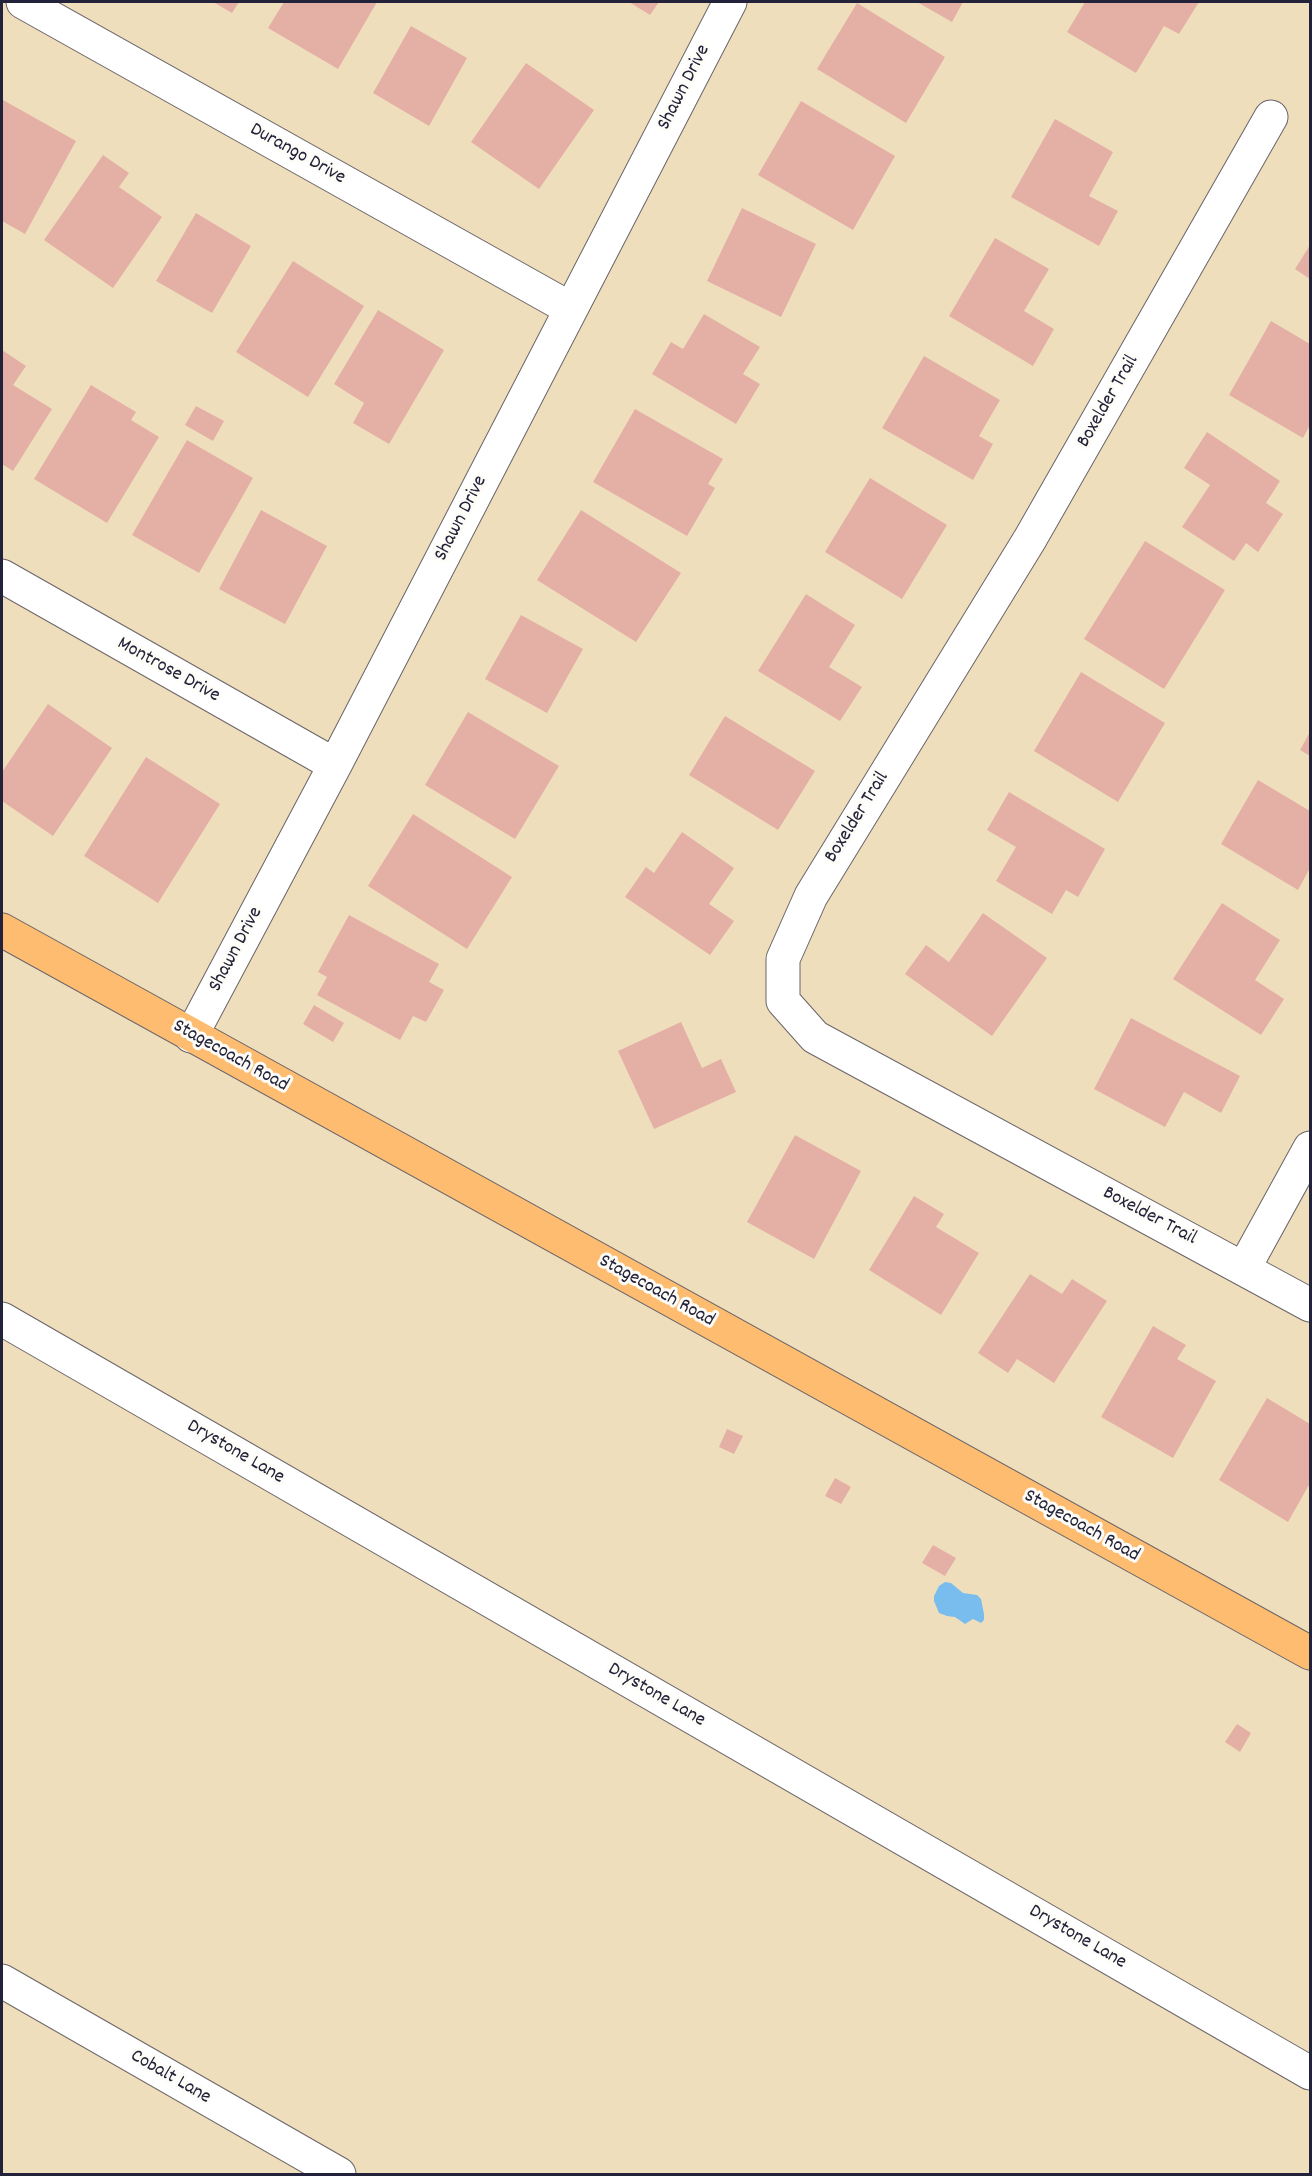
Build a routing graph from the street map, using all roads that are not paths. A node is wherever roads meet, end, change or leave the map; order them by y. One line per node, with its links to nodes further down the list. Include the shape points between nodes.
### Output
1 (23, 2): 4 (street, Durango Drive)
2 (730, 2): 4 (street, Shawn Drive)
3 (1271, 117): 10 (street, Boxelder Trail, via 1030,539 811,896 783,959 783,1001 815,1037)
4 (571, 309): 6 (street, Shawn Drive)
5 (2, 576): 6 (street, Montrose Drive)
6 (336, 765): 8 (street, Shawn Drive)
7 (2, 930): 8 (main road, Stagecoach Road)
8 (191, 1036): 13 (main road, Stagecoach Road)
9 (1311, 1148): 10 (street)
10 (1244, 1268): 11 (street, Boxelder Trail)
11 (1311, 1305)
12 (2, 1319): 15 (street, Drystone Lane)
13 (1311, 1653)
14 (2, 1981): 16 (street, Cobalt Lane)
15 (1311, 2073)
16 (339, 2175)

